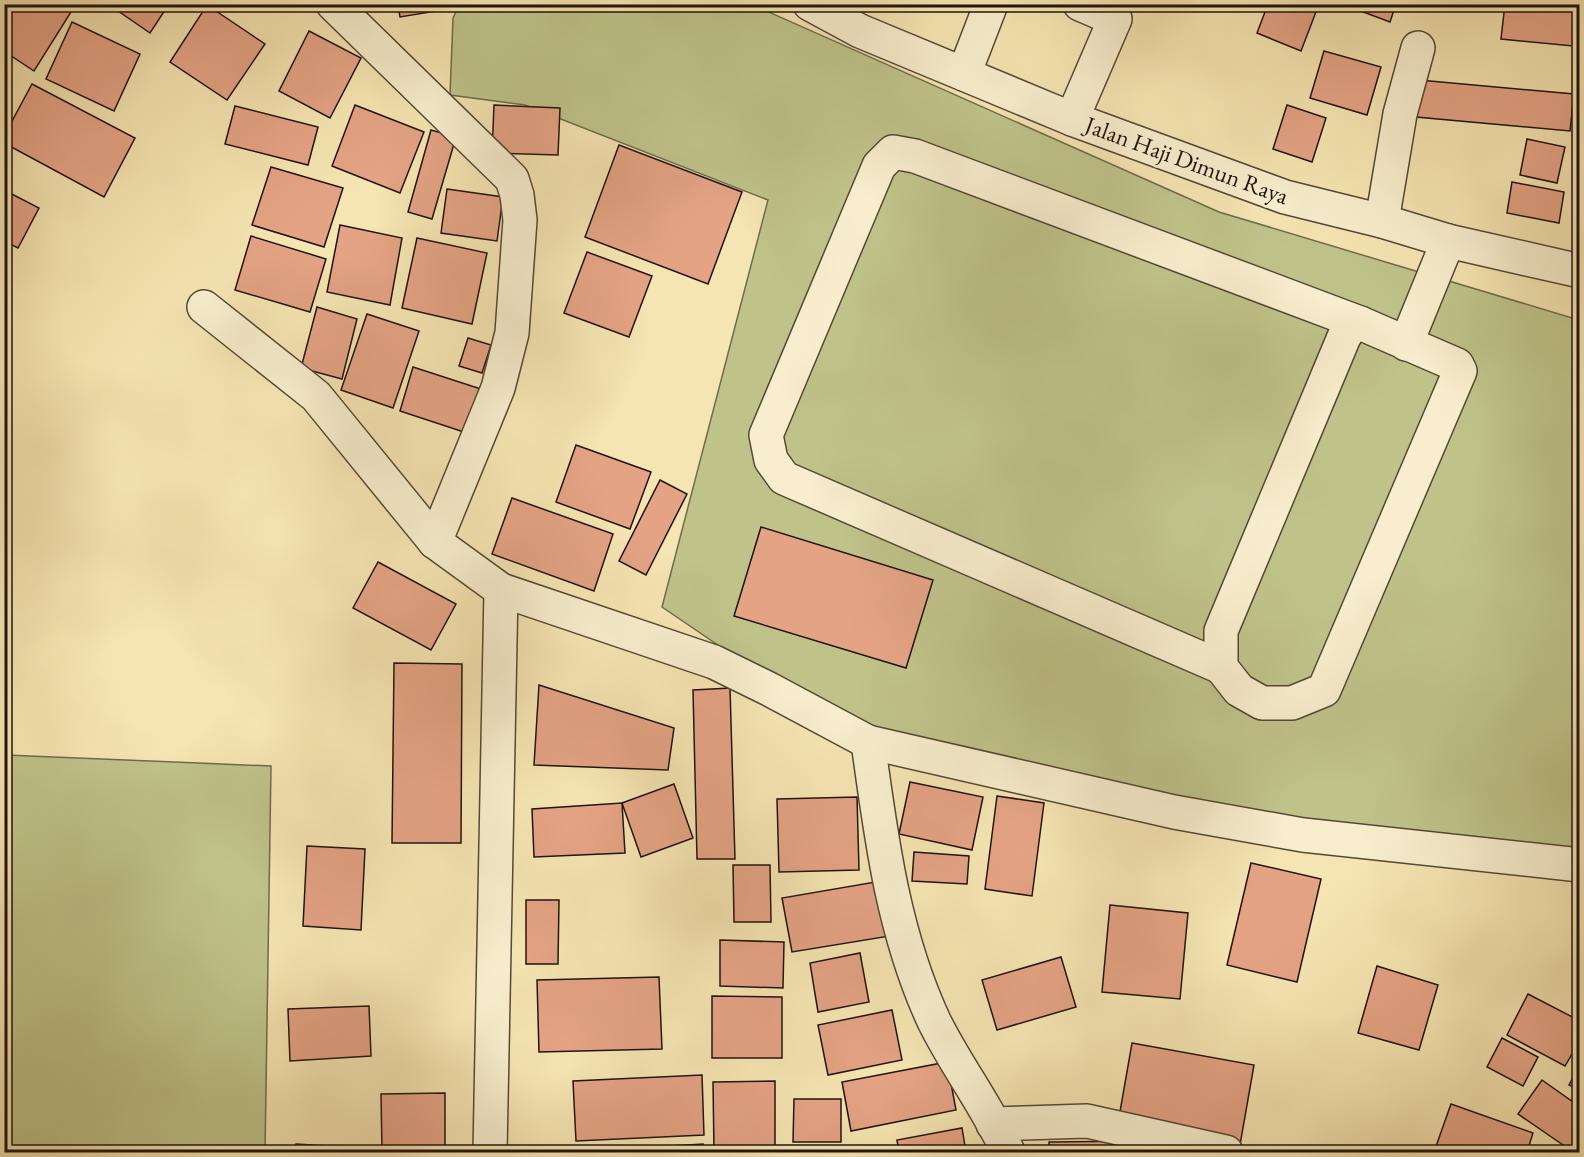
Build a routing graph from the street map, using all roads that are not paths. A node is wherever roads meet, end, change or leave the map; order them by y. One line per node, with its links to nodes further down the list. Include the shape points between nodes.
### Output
1 (333, 4): 14 (street, via 512,179 518,195 520,220 512,333 498,388)
2 (810, 4): 6 (street, Jalan Haji Dimun Raya, via 860,31)
3 (991, 4): 6 (street)
4 (1080, 4): 7 (street, via 1115,19)
5 (1418, 48): 8 (street, via 1400,114)
6 (964, 74): 7 (street, Jalan Haji Dimun Raya)
7 (1072, 119): 8 (street, Jalan Haji Dimun Raya, via 1285,197)
8 (1382, 221): 9 (street, Jalan Haji Dimun Raya)
9 (1448, 241): 10 (street, Jalan Haji Dimun Raya); 13 (street)
10 (1580, 271)
11 (204, 308): 14 (street, via 316,396)
12 (1360, 323): 13 (street); 16 (street, via 1351,326 1344,337 1221,631); 16 (street, via 915,156 893,152 879,166 766,435 771,460 784,478)
13 (1406, 344): 16 (street, via 1457,365 1460,371 1324,690 1292,703 1262,703 1239,690)
14 (435, 542): 15 (street)
15 (501, 590): 17 (street, via 714,662); 20 (street)
16 (1221, 667)
17 (868, 742): 18 (street, via 1174,812 1303,835); 19 (street, via 884,858 903,940 934,1021)
18 (1580, 865)
19 (993, 1124): 21 (street); 22 (street, via 1087,1121)
20 (490, 1152)
21 (1008, 1152)
22 (1226, 1152)

